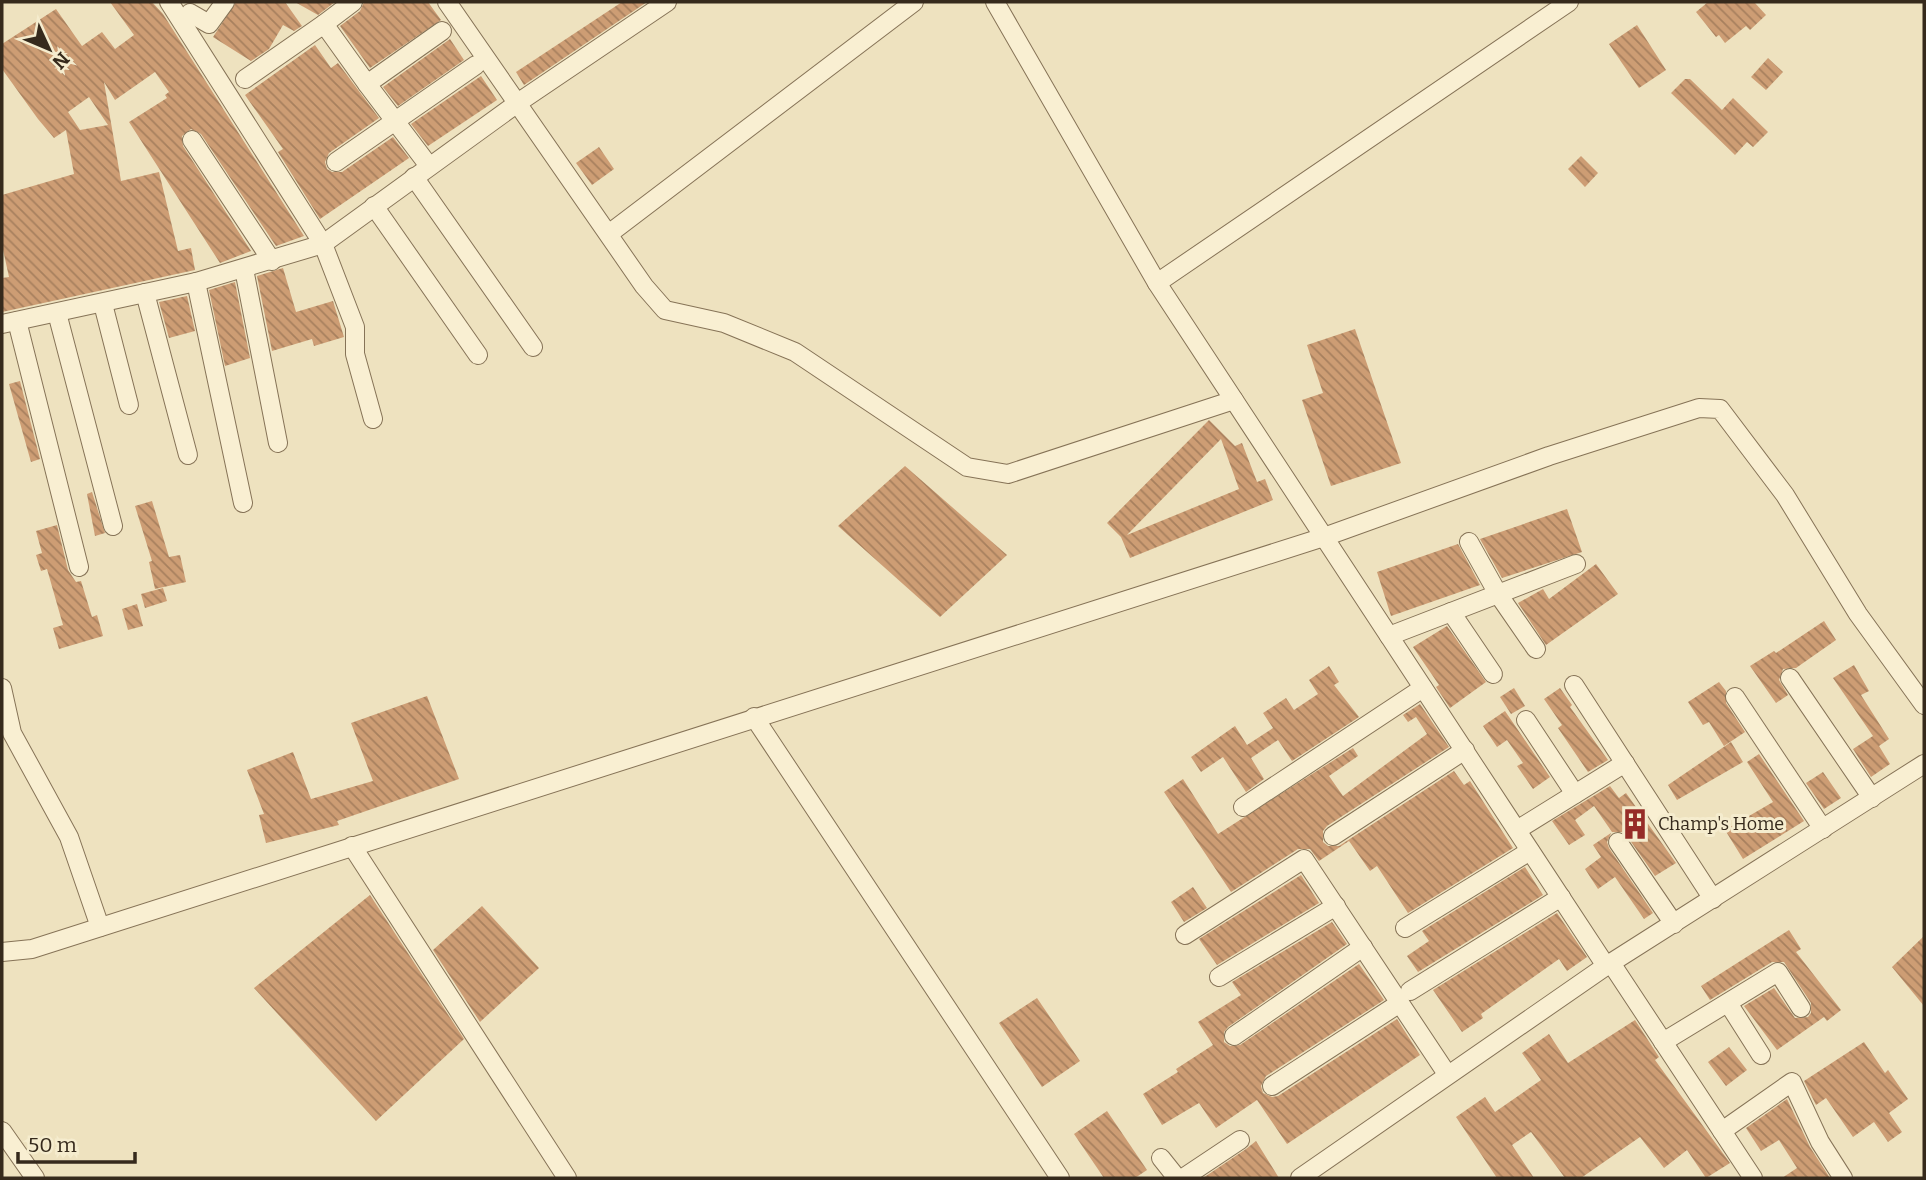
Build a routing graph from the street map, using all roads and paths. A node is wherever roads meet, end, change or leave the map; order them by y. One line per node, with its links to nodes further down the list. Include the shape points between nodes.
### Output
1 (169, 2): 24 (street)
2 (225, 2): 10 (street, via 209,24)
3 (353, 2): 11 (street)
4 (447, 2): 16 (street)
5 (667, 2): 16 (street)
6 (914, 2): 23 (street)
7 (995, 2): 28 (street)
8 (1569, 2): 9 (street)
9 (1545, 8): 28 (street)
10 (190, 13)
11 (324, 24): 14 (street); 15 (street)
12 (442, 31): 15 (street)
13 (476, 65): 17 (street)
14 (245, 79)
15 (367, 84): 17 (street)
16 (519, 102): 20 (street); 23 (street)
17 (395, 121): 19 (street); 20 (street)
18 (192, 141): 25 (street)
19 (335, 162)
20 (429, 166): 21 (street)
21 (414, 177): 22 (street); 33 (street)
22 (374, 206): 24 (street); 34 (street)
23 (610, 233): 35 (street, via 665,310 724,323 795,352 967,467 1008,474)
24 (323, 244): 25 (street); 37 (street, via 355,327 355,354)
25 (272, 261): 26 (street)
26 (244, 269): 27 (street); 38 (street)
27 (195, 282): 29 (street); 40 (street)
28 (1157, 283): 35 (street)
29 (145, 293): 30 (street); 39 (street)
30 (103, 304): 31 (street); 36 (street)
31 (57, 313): 32 (street); 41 (street)
32 (9, 323): 45 (street)
33 (533, 347)
34 (478, 355)
35 (1234, 400): 42 (street)
36 (129, 405)
37 (373, 419)
38 (278, 443)
39 (188, 455)
40 (243, 503)
41 (113, 527)
42 (1324, 537): 48 (street); 56 (street, via 1549,456 1699,408 1720,408 1785,495 1858,614); 57 (street)
43 (1469, 542): 46 (street)
44 (1576, 564): 46 (street)
45 (79, 567)
46 (1498, 594): 47 (street); 49 (street)
47 (1451, 612): 48 (street); 50 (street)
48 (1389, 636): 54 (street)
49 (1536, 649)
50 (1493, 674)
51 (1790, 678): 63 (street)
52 (1574, 685): 60 (street)
53 (2, 688): 75 (street, via 12,733 69,837)
54 (1423, 688): 59 (street); 64 (street)
55 (1735, 697): 65 (street)
56 (1924, 705)
57 (754, 717): 69 (street); 94 (street)
58 (1526, 720): 62 (street)
59 (1465, 750): 66 (street); 67 (street)
60 (1625, 763): 62 (street); 72 (street)
61 (1924, 764): 63 (street)
62 (1575, 794): 66 (street)
63 (1872, 798): 65 (street)
64 (1243, 807)
65 (1824, 829): 72 (street)
66 (1517, 830): 70 (street)
67 (1333, 836)
68 (1618, 842): 74 (street)
69 (352, 846): 75 (street); 96 (street)
70 (1530, 850): 71 (street); 76 (street)
71 (1561, 897): 80 (street); 82 (street)
72 (1713, 899): 74 (street)
73 (1336, 906): 77 (street, via 1304,859); 78 (street); 81 (street)
74 (1674, 924): 80 (street)
75 (100, 927): 79 (street, via 32,949)
76 (1405, 928)
77 (1185, 936)
78 (1363, 947): 82 (street); 85 (street)
79 (2, 952)
80 (1609, 964): 86 (street); 88 (street)
81 (1219, 977)
82 (1405, 997): 88 (street); 89 (street)
83 (1728, 1003): 84 (street, via 1778,972); 86 (street); 87 (street)
84 (1801, 1008)
85 (1234, 1035)
86 (1664, 1042): 91 (street)
87 (1761, 1055)
88 (1447, 1074): 99 (street)
89 (1272, 1086)
90 (2, 1131): 95 (street)
91 (1722, 1131): 100 (street); 101 (street, via 1792,1082)
92 (1240, 1140): 98 (street)
93 (1161, 1158): 97 (street)
94 (1068, 1177)
95 (35, 1178)
96 (567, 1178)
97 (1177, 1178)
98 (1183, 1178)
99 (1300, 1178)
100 (1753, 1178)
101 (1843, 1178)

